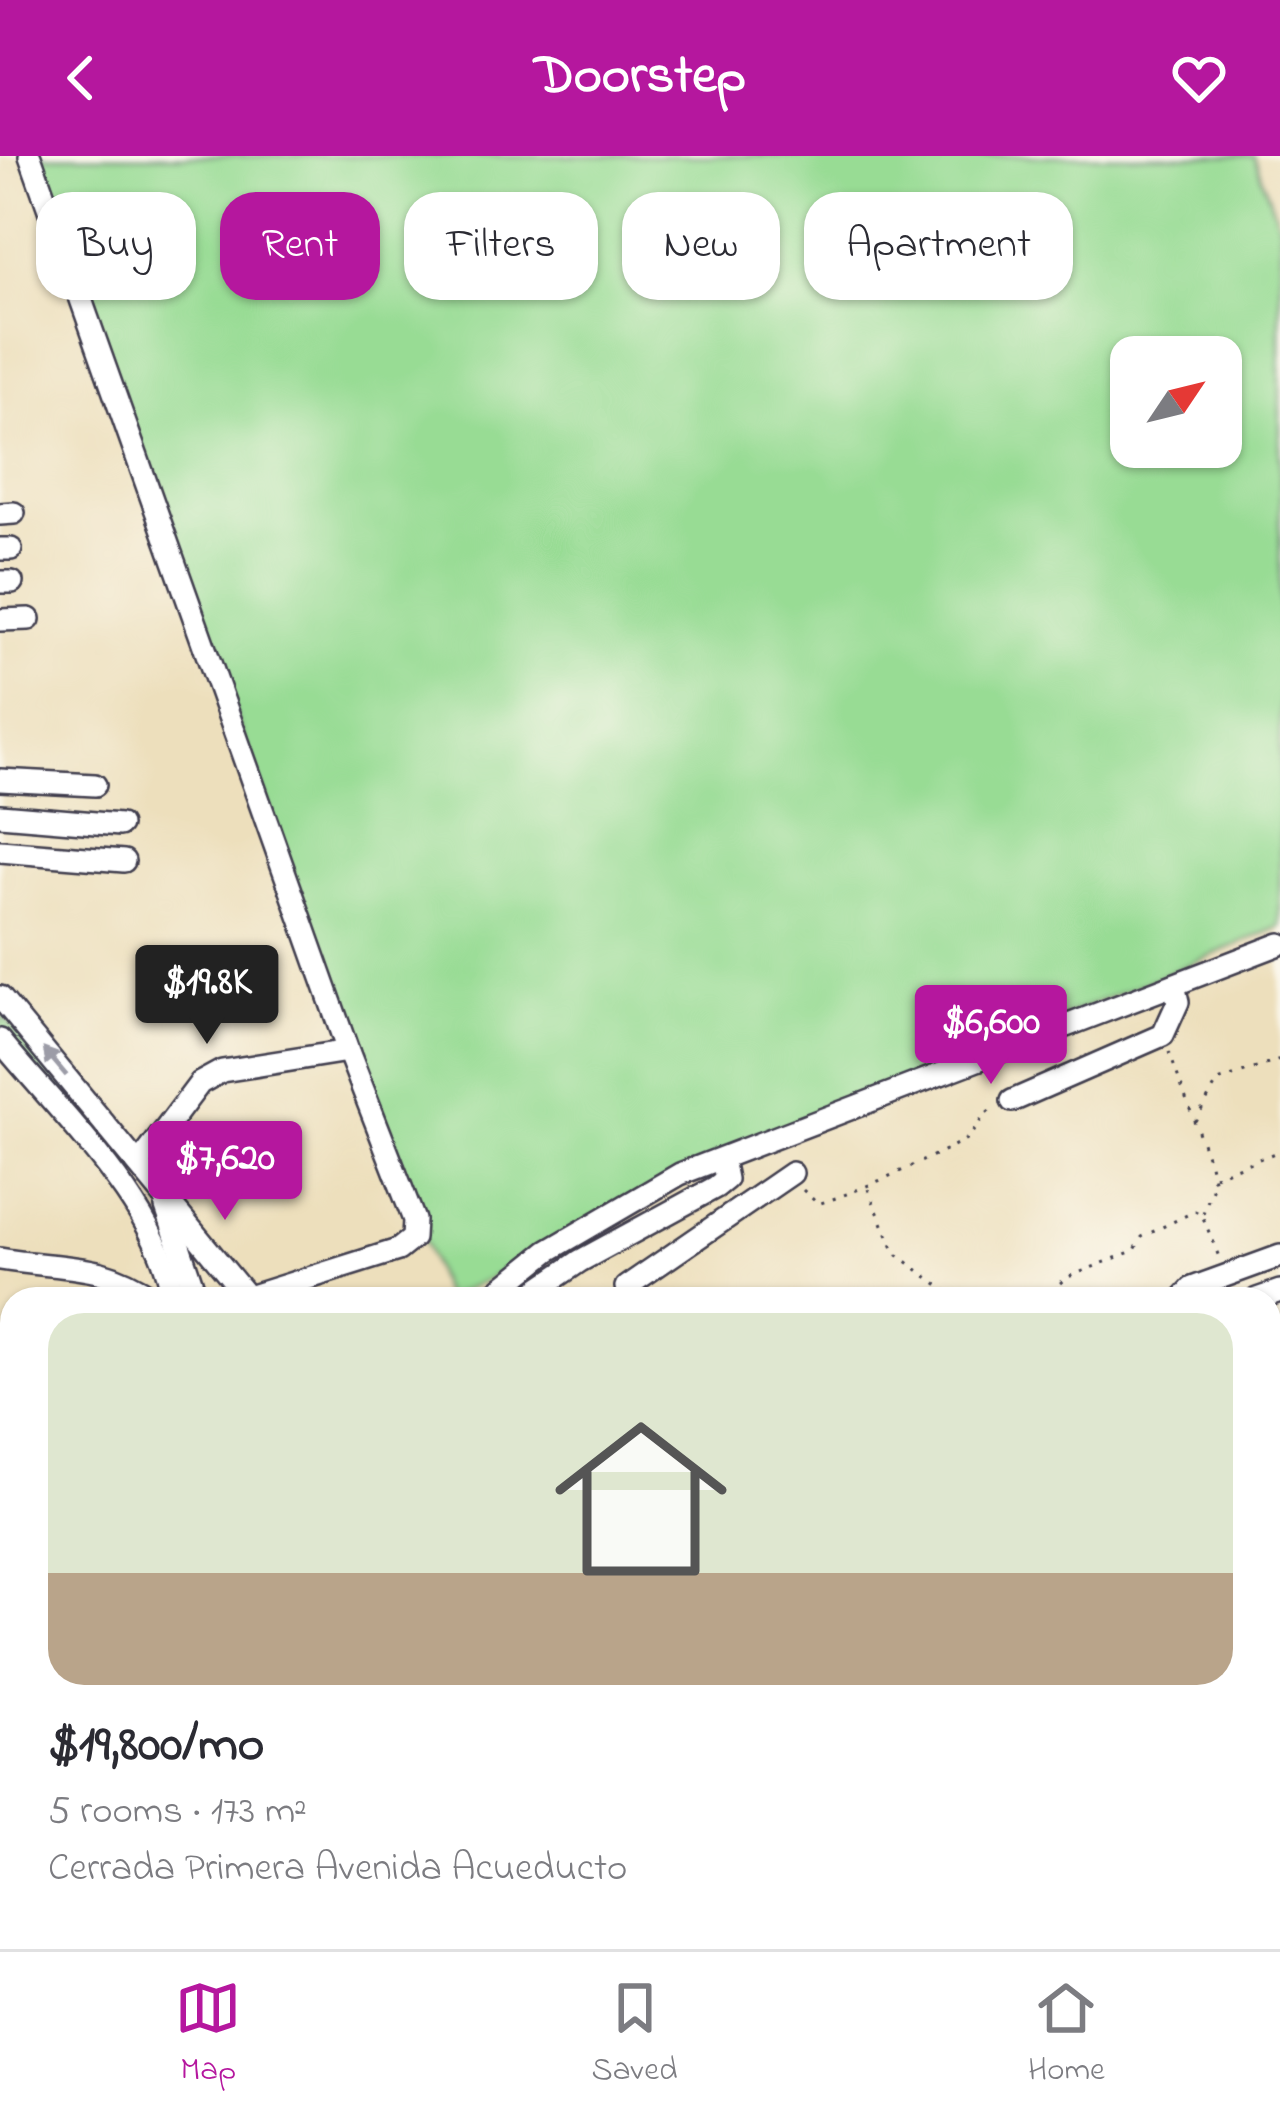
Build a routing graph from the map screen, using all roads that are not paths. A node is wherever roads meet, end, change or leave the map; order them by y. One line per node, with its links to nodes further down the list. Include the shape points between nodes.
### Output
1 (31, 156): 14 (street)
2 (0, 620): 3 (street)
3 (29, 620)
4 (0, 780): 5 (street)
5 (95, 785)
6 (0, 815): 7 (street)
7 (120, 825)
8 (0, 851): 9 (street)
9 (124, 861)
10 (1280, 944): 11 (street)
11 (1174, 985): 15 (street, via 1178,1002 1163,1035); 16 (street)
12 (0, 997): 17 (street, one-way to 12)
13 (0, 1040): 19 (street)
14 (348, 1051): 17 (street, via 222,1071 200,1083); 27 (street, via 414,1220 413,1238 398,1250)
15 (1012, 1101)
16 (724, 1169): 20 (street); 28 (street, via 680,1174 548,1251); 29 (street)
17 (148, 1173): 19 (street); 25 (street); 26 (street)
18 (793, 1173): 20 (street)
19 (127, 1197): 24 (street, via 162,1249)
20 (733, 1211): 30 (street)
21 (1280, 1256): 31 (street)
22 (0, 1259): 23 (street, via 94,1267)
23 (137, 1287)
24 (170, 1287)
25 (192, 1287)
26 (236, 1287)
27 (280, 1287)
28 (503, 1287)
29 (542, 1287)
30 (626, 1287)
31 (1195, 1287)

